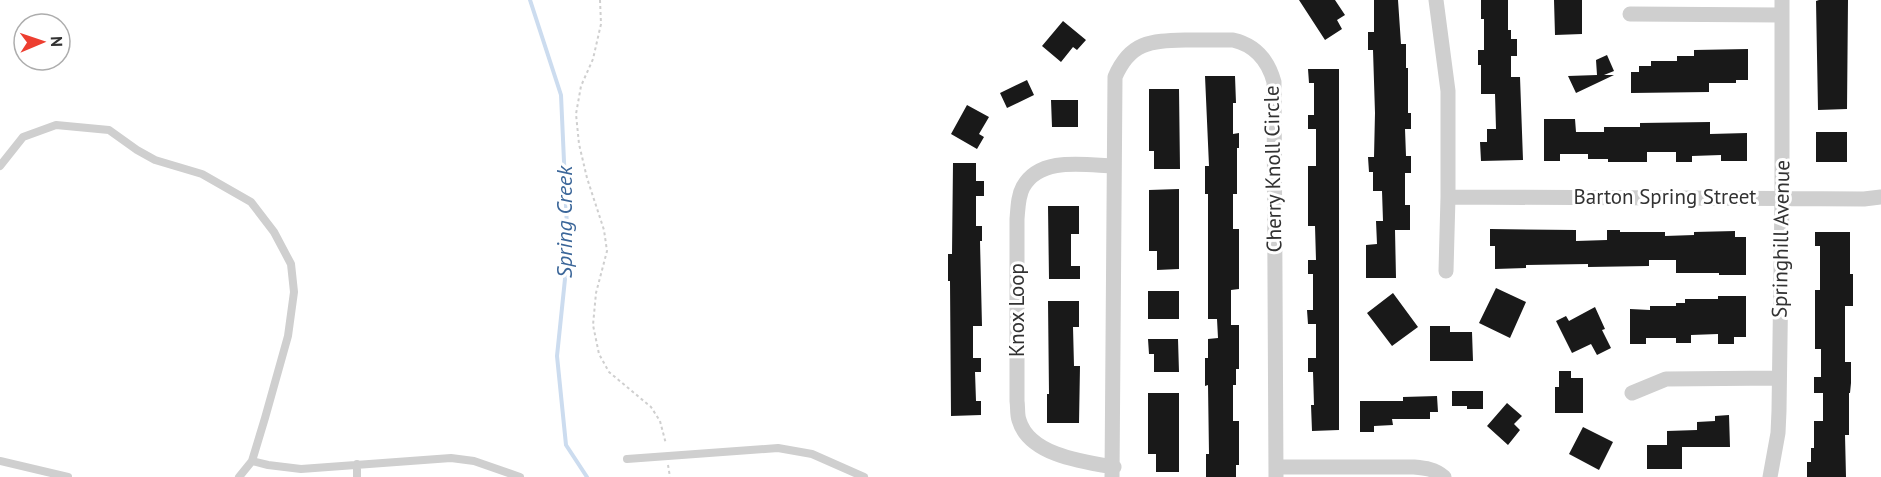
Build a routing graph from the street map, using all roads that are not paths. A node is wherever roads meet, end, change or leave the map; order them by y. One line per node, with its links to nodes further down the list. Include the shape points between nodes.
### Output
1 (1436, 0): 6 (street, via 1448,91)
2 (1782, 7): 3 (street); 8 (street, Springhill Avenue)
3 (1630, 14)
4 (0, 166): 13 (lane, via 23,137 56,125 109,130 154,160 202,174 251,202 274,232 291,264 294,292 288,336)
5 (1114, 166): 16 (street, Cherry Knoll Circle); 16 (street, Knox Loop, via 1065,165 1038,172 1024,186 1017,219 1019,420 1027,435 1043,448); 17 (street, Cherry Knoll Circle, via 1115,77 1127,56 1140,46 1155,41 1233,39 1245,42 1263,57 1274,82)
6 (1448, 197): 8 (street, Barton Spring Street); 9 (street)
7 (1881, 197): 8 (street, Barton Spring Street)
8 (1782, 198): 10 (street, Springhill Avenue)
9 (1446, 272)
10 (1779, 378): 11 (street, via 1666,379); 24 (street, Springhill Avenue, via 1778,433)
11 (1632, 393)
12 (627, 459): 22 (lane, via 778,448 812,453)
13 (252, 461): 15 (lane, via 301,469); 19 (lane)
14 (0, 462): 18 (lane)
15 (357, 464): 20 (lane); 21 (lane, via 451,458 474,460)
16 (1113, 472)
17 (1276, 472): 23 (street, Cherry Knoll Circle, via 1414,467 1439,472)
18 (68, 477)
19 (239, 477)
20 (357, 477)
21 (520, 477)
22 (864, 477)
23 (1444, 477)
24 (1770, 477)

